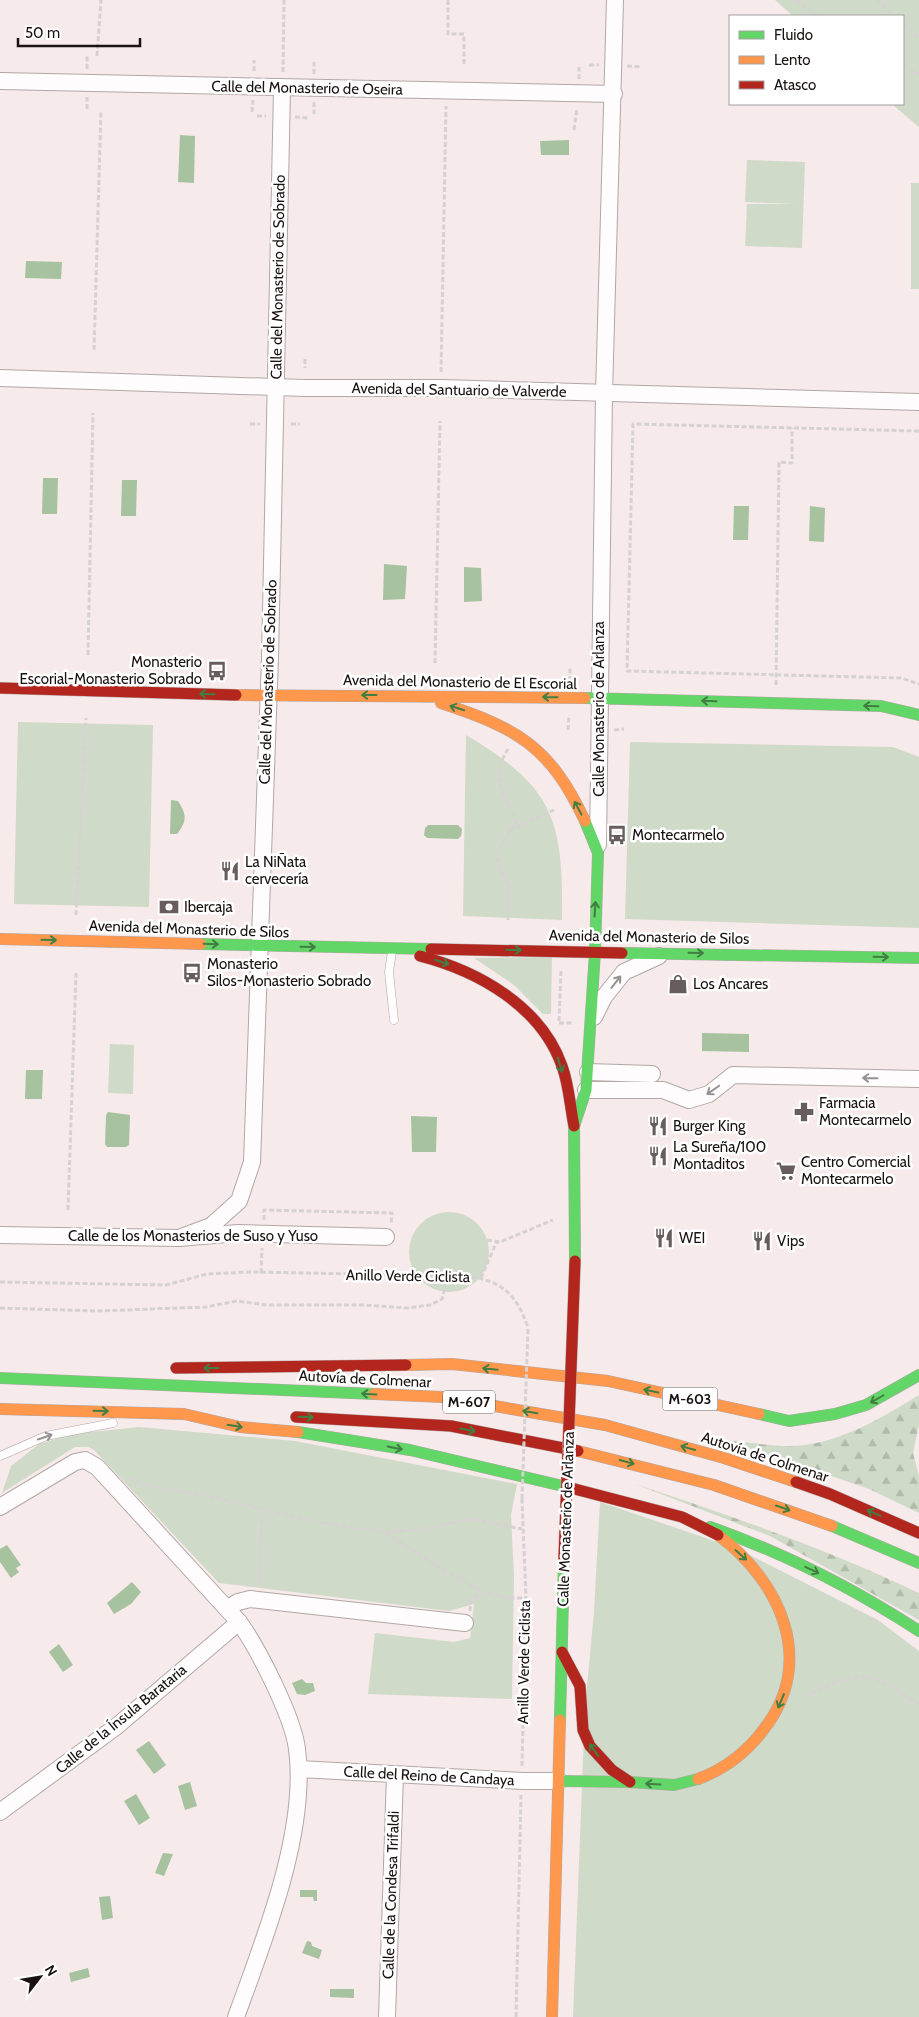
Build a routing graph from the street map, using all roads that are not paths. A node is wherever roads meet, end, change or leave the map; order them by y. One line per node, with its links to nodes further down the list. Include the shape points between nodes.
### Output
1 (615, 0): 4 (street)
2 (0, 81): 3 (street, Calle del Monasterio de Oseira)
3 (282, 89): 4 (street, Calle del Monasterio de Oseira); 6 (street, Calle del Monasterio de Sobrado)
4 (614, 94): 7 (street)
5 (0, 378): 6 (street, Avenida del Santuario de Valverde)
6 (275, 387): 7 (street, Avenida del Santuario de Valverde, via 441,388); 10 (street, Calle del Monasterio de Sobrado)
7 (604, 394): 8 (street, Avenida del Santuario de Valverde); 12 (street, Calle Monasterio de Arlanza)
8 (919, 402)
9 (0, 688): 10 (main road, Avenida del Monasterio de El Escorial, one-way to 9)
10 (268, 695): 11 (main road, Avenida del Monasterio de El Escorial, one-way to 10); 16 (street, Calle del Monasterio de Sobrado)
11 (418, 695): 12 (main road, Avenida del Monasterio de El Escorial, one-way to 11); 14 (main road, one-way to 11, via 564,781 540,753 519,735 484,717)
12 (598, 698): 13 (main road, Avenida del Monasterio de El Escorial, one-way to 12, via 881,706); 14 (street, Calle Monasterio de Arlanza)
13 (919, 715)
14 (598, 853): 19 (main road, Calle Monasterio de Arlanza, one-way to 14)
15 (0, 939): 16 (main road, Avenida del Monasterio de Silos, one-way to 16)
16 (260, 946): 17 (main road, Avenida del Monasterio de Silos, one-way to 17); 31 (street, Calle del Monasterio de Sobrado, via 252,1162 238,1201 211,1226)
17 (378, 948): 18 (main road, Avenida del Monasterio de Silos); 19 (main road, Avenida del Monasterio de Silos, one-way to 19)
18 (392, 951): 22 (lane, via 389,972); 28 (main road, Avenida del Monasterio de Silos, one-way to 28, via 425,957 464,970 506,994 541,1026 560,1060)
19 (595, 952): 20 (main road, Avenida del Monasterio de Silos); 23 (main road, Calle Monasterio de Arlanza)
20 (665, 953): 21 (main road, Avenida del Monasterio de Silos, one-way to 21); 23 (street, Calle Monasterio de Arlanza, one-way to 20, via 604,997 624,972)
21 (919, 958)
22 (394, 1020)
23 (591, 1024): 24 (main road, Calle Monasterio de Arlanza)
24 (588, 1072): 25 (street); 27 (main road, Calle Monasterio de Arlanza)
25 (652, 1074)
26 (919, 1079): 27 (street, one-way to 27, via 733,1075 709,1094 689,1100 663,1090)
27 (586, 1090): 28 (main road, Calle Monasterio de Arlanza)
28 (574, 1126): 50 (main road, Calle Monasterio de Arlanza, bridge, via 575,1261)
29 (389, 1233): 31 (street, Calle de los Monasterios de Suso y Yuso, via 238,1233)
30 (0, 1235): 31 (street, Calle de los Monasterios de Suso y Yuso)
31 (179, 1238)
32 (160, 1368): 33 (main road, M-603, one-way to 32, via 866,1405 790,1421 608,1382 452,1364)
33 (919, 1375)
34 (0, 1378): 44 (main road, Autovía de Colmenar / M-607, one-way to 34, via 830,1494 724,1458 605,1425 442,1397)
35 (0, 1409): 36 (main road, one-way to 36)
36 (188, 1414): 37 (main road); 39 (lane); 43 (main road, one-way to 43, via 233,1426 373,1443 611,1497)
37 (244, 1415)
38 (282, 1416): 45 (main road, M-607, one-way to 45, via 450,1426 599,1455 714,1485 820,1521)
39 (129, 1421)
40 (119, 1422): 41 (lane, one-way to 40, via 46,1436)
41 (0, 1456)
42 (0, 1507): 46 (street, via 75,1462 85,1460 97,1467)
43 (686, 1519): 49 (main road, one-way to 49, via 746,1539 834,1581); 54 (main road, one-way to 54, via 735,1549 770,1587 787,1630 790,1661 787,1685 770,1723 758,1739 731,1762 683,1783)
44 (919, 1533)
45 (919, 1563)
46 (228, 1608): 47 (street); 48 (street, via 250,1599)
47 (239, 1622): 51 (street, via 254,1645 293,1730); 55 (street, Calle de la Ínsula Barataria, via 117,1726)
48 (465, 1623)
49 (919, 1631)
50 (561, 1651): 53 (main road, Calle Monasterio de Arlanza); 54 (main road, one-way to 50, via 612,1770 590,1746 583,1730 580,1686)
51 (299, 1769): 52 (street, Calle del Reino de Candaya); 56 (street, via 297,1803 282,1882)
52 (395, 1774): 53 (street, Calle del Reino de Candaya); 57 (street, Calle de la Condesa Trifaldi)
53 (559, 1781): 54 (main road); 58 (main road, Calle Monasterio de Arlanza)
54 (630, 1782)
55 (0, 1812)
56 (236, 2017)
57 (387, 2017)
58 (552, 2017)

